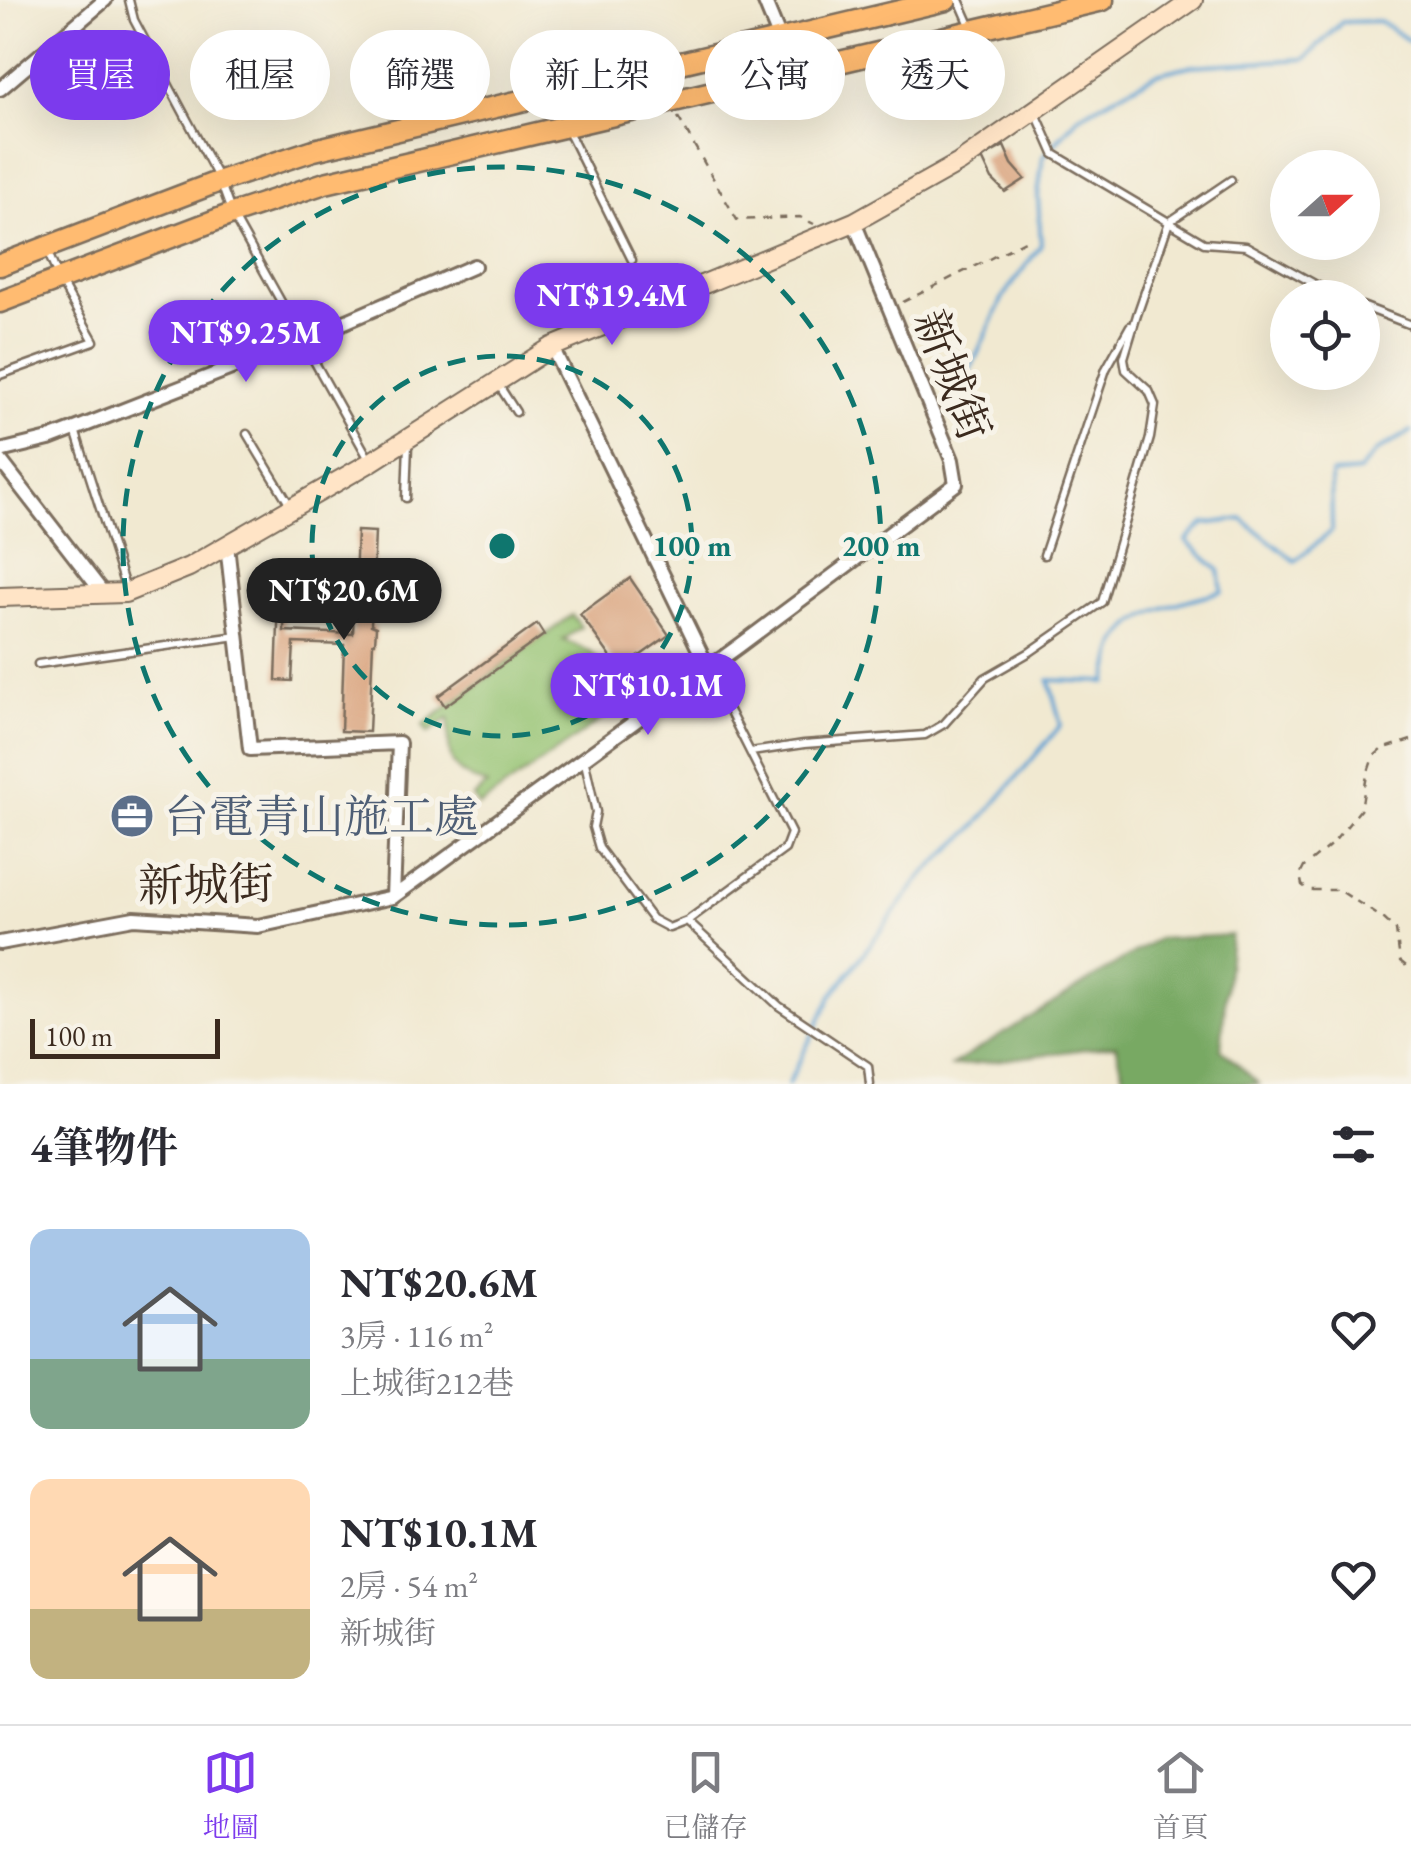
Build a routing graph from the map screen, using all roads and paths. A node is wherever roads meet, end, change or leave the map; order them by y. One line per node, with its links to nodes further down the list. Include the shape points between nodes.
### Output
1 (104, 0): 13 (street)
2 (130, 0): 19 (lane, via 134,20)
3 (764, 0): 8 (street)
4 (946, 0): 9 (main road)
5 (960, 0): 10 (lane)
6 (1102, 0): 11 (main road)
7 (1193, 0): 14 (street)
8 (776, 30)
9 (818, 30)
10 (973, 30)
11 (977, 30)
12 (705, 57): 19 (main road, via 314,150)
13 (0, 89)
14 (1035, 110): 21 (street, via 959,163); 22 (lane, via 1054,154)
15 (592, 120): 17 (main road)
16 (679, 120): 23 (path, via 738,220 800,217)
17 (565, 126): 20 (main road, via 325,184); 26 (lane)
18 (1231, 180): 22 (lane)
19 (220, 181): 20 (lane); 25 (main road)
20 (232, 214): 29 (main road); 36 (lane)
21 (854, 222): 23 (street); 32 (street, 新城街)
22 (1169, 222): 30 (lane, via 1204,242 1246,246); 34 (lane)
23 (830, 231): 37 (street)
24 (1027, 240): 32 (path)
25 (46, 248): 27 (main road); 29 (lane)
26 (632, 260)
27 (0, 265)
28 (474, 266): 36 (street)
29 (60, 279): 31 (main road); 38 (lane, via 94,340)
30 (1307, 280)
31 (0, 302)
32 (890, 308): 56 (street, 新城街, via 956,484)
33 (1380, 313): 35 (lane)
34 (1137, 316): 50 (lane, via 1106,370); 58 (lane, via 1126,370 1155,406 1102,602 985,678 944,724 925,734)
35 (1411, 325)
36 (302, 340): 41 (street); 46 (lane)
37 (552, 347): 39 (street); 56 (street)
38 (0, 376)
39 (496, 382): 40 (lane); 43 (street)
40 (516, 412)
41 (75, 429): 44 (street); 51 (lane)
42 (248, 434): 48 (lane)
43 (408, 438): 46 (street); 47 (lane)
44 (0, 451)
45 (0, 460): 52 (street)
46 (371, 462): 48 (street)
47 (406, 498)
48 (292, 508): 49 (street)
49 (227, 545): 51 (street); 54 (street)
50 (1044, 555)
51 (125, 592): 52 (street)
52 (103, 593): 53 (street)
53 (0, 597)
54 (237, 636): 55 (lane); 60 (street, via 250,749 399,742)
55 (38, 664)
56 (708, 668): 58 (lane); 59 (street, 新城街)
57 (1411, 740): 63 (path, via 1374,757 1361,810 1300,875 1308,890 1340,890 1384,919 1396,930 1400,961)
58 (751, 752): 61 (lane, via 791,833 785,849)
59 (584, 758): 60 (street, 新城街); 61 (lane, via 599,848 652,919 669,928)
60 (393, 897): 62 (street, 新城街, via 258,926 134,918)
61 (687, 921): 64 (lane, via 779,1006 868,1066)
62 (0, 942)
63 (1411, 970)
64 (870, 1084)

